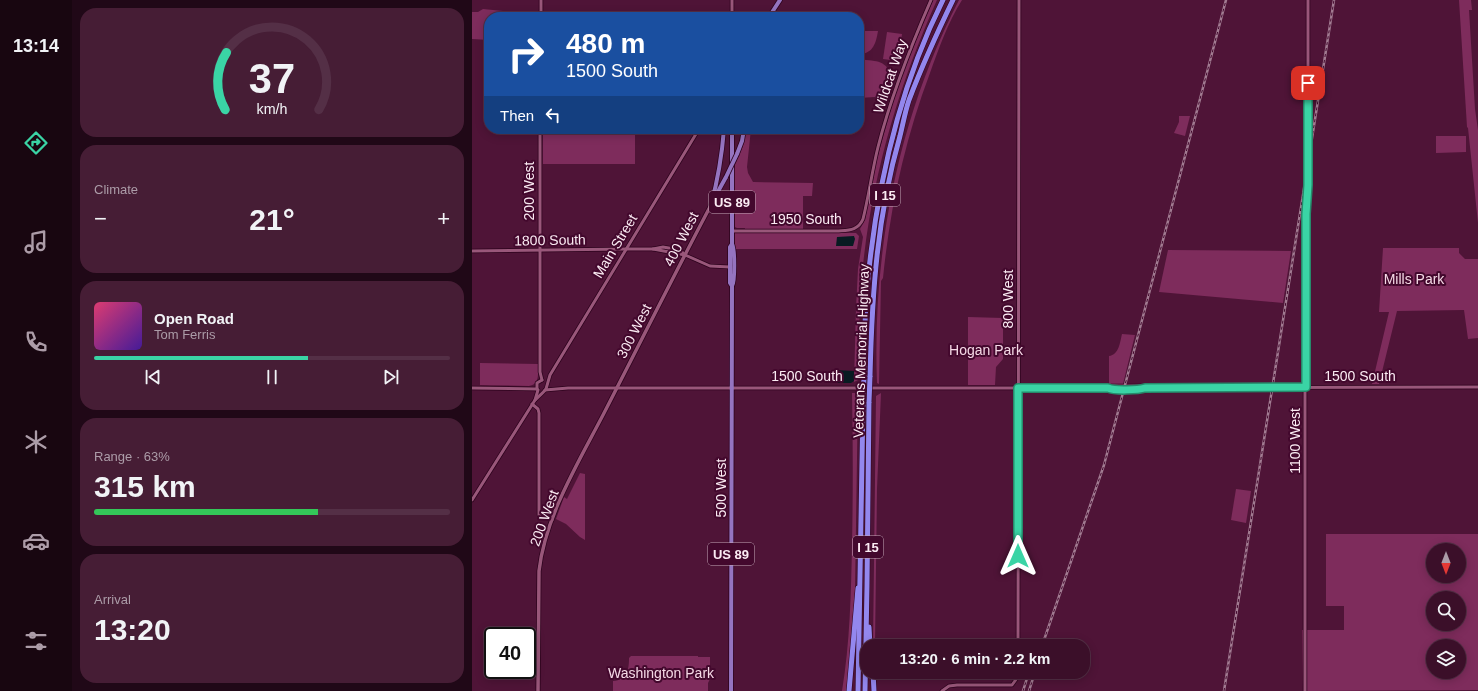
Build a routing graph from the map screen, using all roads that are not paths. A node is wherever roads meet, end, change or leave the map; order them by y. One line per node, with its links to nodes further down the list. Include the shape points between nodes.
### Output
1 (541, 0): 9 (street)
2 (732, 0): 10 (street)
3 (780, 0): 11 (main road)
4 (931, 0): 18 (street, Wildcat Way, via 891,104 878,148 863,219)
5 (942, 0): 28 (highway, Veterans Memorial Highway / I 15, via 908,84 882,179 866,290)
6 (954, 0): 28 (highway, Veterans Memorial Highway / I 15, via 925,60 909,102 886,187 875,268)
7 (1019, 0): 37 (street, 800 West)
8 (1308, 0): 31 (street, 1100 West)
9 (541, 12)
10 (732, 12)
11 (772, 12)
12 (540, 134): 22 (street, 200 West)
13 (697, 134): 21 (street, Main Street)
14 (724, 134): 17 (main road, via 718,179)
15 (732, 134): 19 (main road, 500 West / US 89)
16 (743, 134): 17 (main road, bridge, via 738,154)
17 (711, 205): 24 (main road, 400 West)
18 (856, 229): 19 (street, 1950 South)
19 (732, 230): 20 (main road, 500 West / US 89)
20 (732, 244): 25 (main road, 500 West / US 89); 27 (main road, 500 West / US 89)
21 (626, 250): 22 (street, 1800 South); 24 (street, 1800 South, via 673,248 683,251); 29 (street, Main Street, via 550,375)
22 (540, 251): 23 (street, 1800 South); 29 (street, 200 West)
23 (472, 252)
24 (685, 255): 25 (street, 1800 South, via 710,266); 26 (main road, 400 West)
25 (730, 267): 27 (main road, 500 West / US 89)
26 (670, 283): 36 (main road, 300 West)
27 (732, 286): 30 (main road, 500 West / US 89)
28 (867, 377): 41 (highway, Veterans Memorial Highway / I 15, bridge)
29 (542, 383): 34 (street); 35 (street, 1500 South); 38 (street, 200 West); 39 (street)
30 (732, 387): 36 (street, 1500 South); 37 (street, 1500 South); 52 (main road, 500 West / US 89)
31 (1306, 387): 32 (street, 1500 South); 37 (street, 1500 South); 58 (street, 1100 West)
32 (1478, 387)
33 (472, 388): 34 (street)
34 (527, 388): 38 (street)
35 (555, 388): 36 (street, 1500 South); 39 (street, 1500 South)
36 (617, 388): 44 (main road, 200 West)
37 (1018, 388): 48 (street, 800 West)
38 (537, 390): 39 (street); 40 (street)
39 (544, 391): 40 (street)
40 (534, 400): 42 (street)
41 (866, 402): 45 (highway, Veterans Memorial Highway / I 15); 46 (highway, Veterans Memorial Highway / I 15)
42 (532, 404): 43 (street); 44 (street, 200 West, via 539,413 539,515)
43 (472, 500)
44 (552, 520): 51 (main road, 200 West, via 539,571)
45 (861, 567): 53 (highway, via 856,597); 54 (highway, Veterans Memorial Highway / I 15)
46 (867, 586): 47 (highway); 55 (highway, Veterans Memorial Highway / I 15)
47 (870, 639)
48 (1018, 639)
49 (873, 679): 56 (highway)
50 (1017, 679): 57 (street, via 1012,685 957,685 949,686)
51 (538, 691)
52 (731, 691)
53 (849, 691)
54 (858, 691)
55 (865, 691)
56 (874, 691)
57 (942, 691)
58 (1305, 691)

